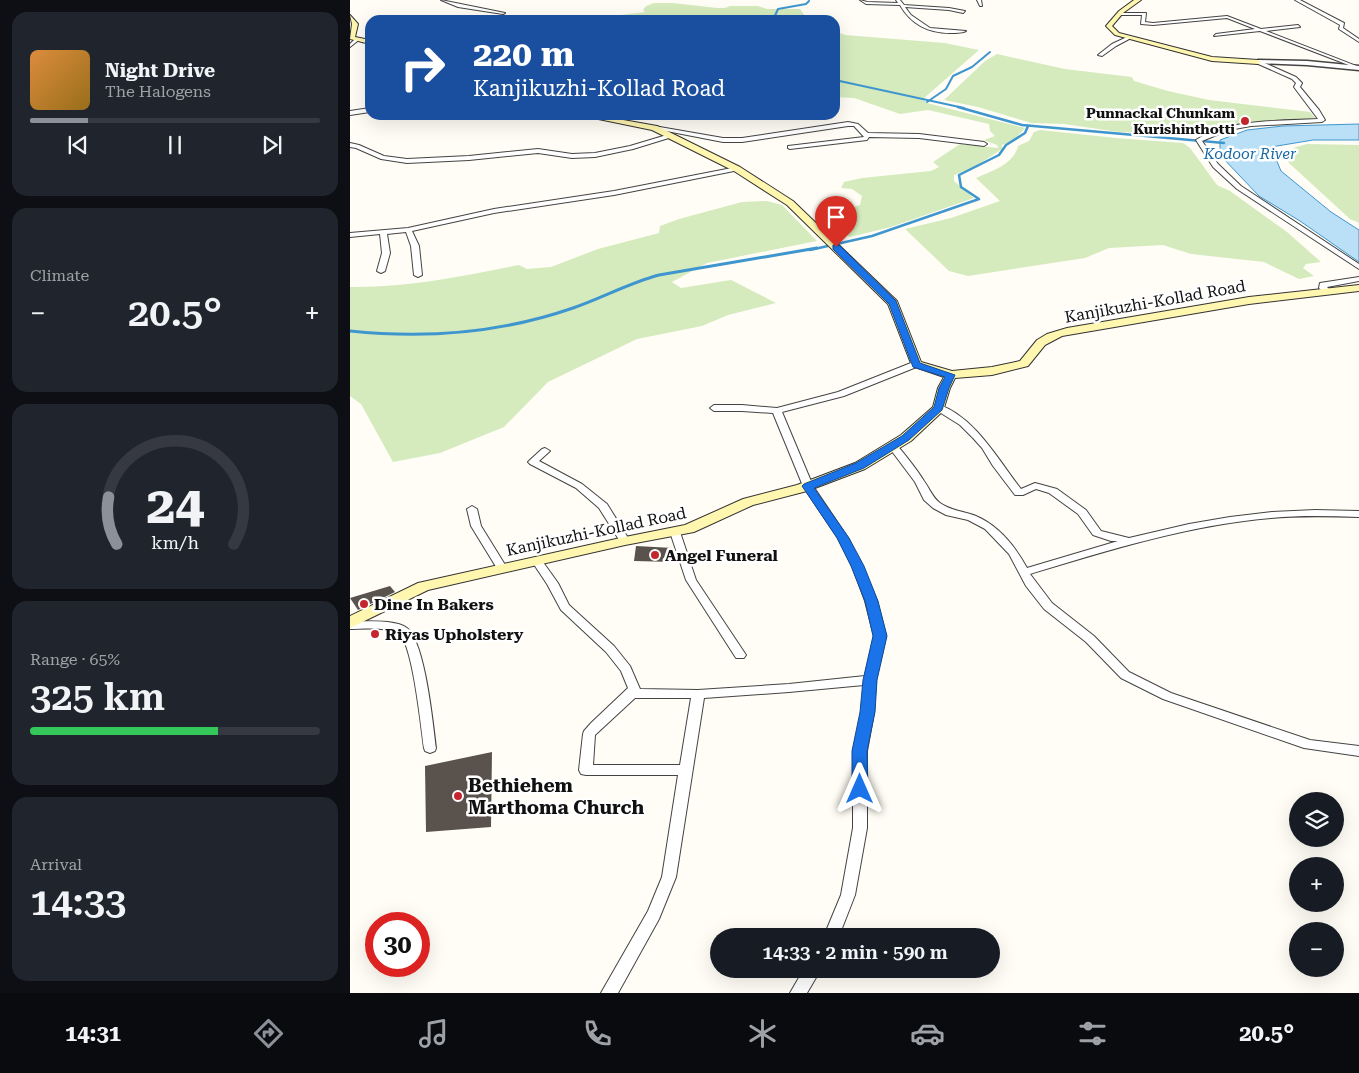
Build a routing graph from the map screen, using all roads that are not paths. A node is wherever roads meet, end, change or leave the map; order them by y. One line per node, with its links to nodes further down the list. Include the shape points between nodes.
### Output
1 (443, 0): 7 (street, via 458,6)
2 (862, 0): 6 (street)
3 (898, 0): 6 (street)
4 (1138, 0): 9 (main road)
5 (1297, 0): 17 (street, via 1342,24 1341,28)
6 (903, 5): 8 (street); 12 (street, via 910,16 933,32)
7 (503, 12)
8 (963, 12)
9 (1119, 14): 13 (street, via 1144,14 1143,23 1153,24 1228,17); 15 (main road, via 1109,26 1117,34)
10 (350, 17): 16 (main road, via 355,24 352,38)
11 (1298, 26): 13 (street)
12 (964, 31)
13 (1262, 31): 14 (street); 22 (street)
14 (1216, 35)
15 (1129, 38): 20 (street); 21 (main road, via 1212,59)
16 (358, 39): 18 (main road); 19 (street)
17 (1359, 40)
18 (365, 41)
19 (350, 46)
20 (1100, 55)
21 (1258, 62): 22 (street); 37 (street, via 1294,78 1322,120 1250,124 1227,129 1200,142 1209,160 1264,207)
22 (1359, 68)
23 (365, 111): 24 (street)
24 (350, 113)
25 (610, 120): 26 (main road)
26 (654, 128): 27 (street, via 723,140 742,140 848,124 856,125); 28 (main road)
27 (866, 135): 29 (street, via 919,136); 31 (street, via 867,138)
28 (670, 136): 30 (street, via 595,155 572,156 538,151 407,161 383,158); 32 (main road)
29 (984, 144)
30 (350, 145)
31 (790, 147)
32 (737, 169): 33 (street, via 622,192 494,211); 36 (main road, via 790,203)
33 (408, 230): 34 (street); 39 (street, via 415,246)
34 (382, 233): 35 (street); 38 (street, via 386,253)
35 (350, 235)
36 (834, 245): 43 (main road, via 893,303)
37 (1359, 267)
38 (381, 271)
39 (418, 275)
40 (1359, 279): 42 (street, via 1323,285)
41 (1359, 288): 42 (main road, Kanjikuzhi-Kollad Road)
42 (1326, 290): 44 (main road, Kanjikuzhi-Kollad Road, via 1067,331 1038,343 1024,364)
43 (916, 364): 44 (main road); 47 (street, via 841,394)
44 (950, 375): 46 (main road)
45 (714, 408): 47 (street)
46 (939, 408): 48 (main road, Kanjikuzhi-Kollad Road); 55 (street, via 963,423 976,436 1019,493 1035,486 1053,491 1082,512 1097,533)
47 (777, 411): 50 (street)
48 (894, 446): 50 (main road, Kanjikuzhi-Kollad Road, via 860,466); 58 (street, via 928,498 950,513 989,527 1013,552)
49 (545, 451): 54 (street, via 532,462 579,486 603,506)
50 (808, 486): 53 (main road, Kanjikuzhi-Kollad Road, via 748,502); 61 (street, via 843,538 871,601 880,636)
51 (472, 509): 57 (street, via 476,526)
52 (1359, 514): 55 (street, via 1292,512 1245,517 1197,524)
53 (676, 532): 54 (main road, Kanjikuzhi-Kollad Road); 60 (street, via 691,580)
54 (625, 541): 56 (main road, Kanjikuzhi-Kollad Road)
55 (1128, 542): 58 (street)
56 (536, 560): 57 (main road, Kanjikuzhi-Kollad Road); 62 (street, via 565,608 610,648 626,669 634,688)
57 (502, 568): 59 (main road, Kanjikuzhi-Kollad Road, via 423,586)
58 (1024, 572): 65 (street, via 1048,606 1090,638 1125,675 1138,683 1309,745)
59 (350, 624): 64 (street, via 383,626 404,631 409,636)
60 (740, 655)
61 (870, 680): 63 (street); 67 (street, via 860,751 860,828 848,895)
62 (632, 693): 63 (street); 66 (street, via 589,734 586,770)
63 (698, 694): 66 (street)
64 (430, 748)
65 (1359, 751)
66 (686, 770): 69 (street, via 672,863 663,895)
67 (835, 928)
68 (807, 978): 70 (street)
69 (608, 993)
70 (798, 993)

